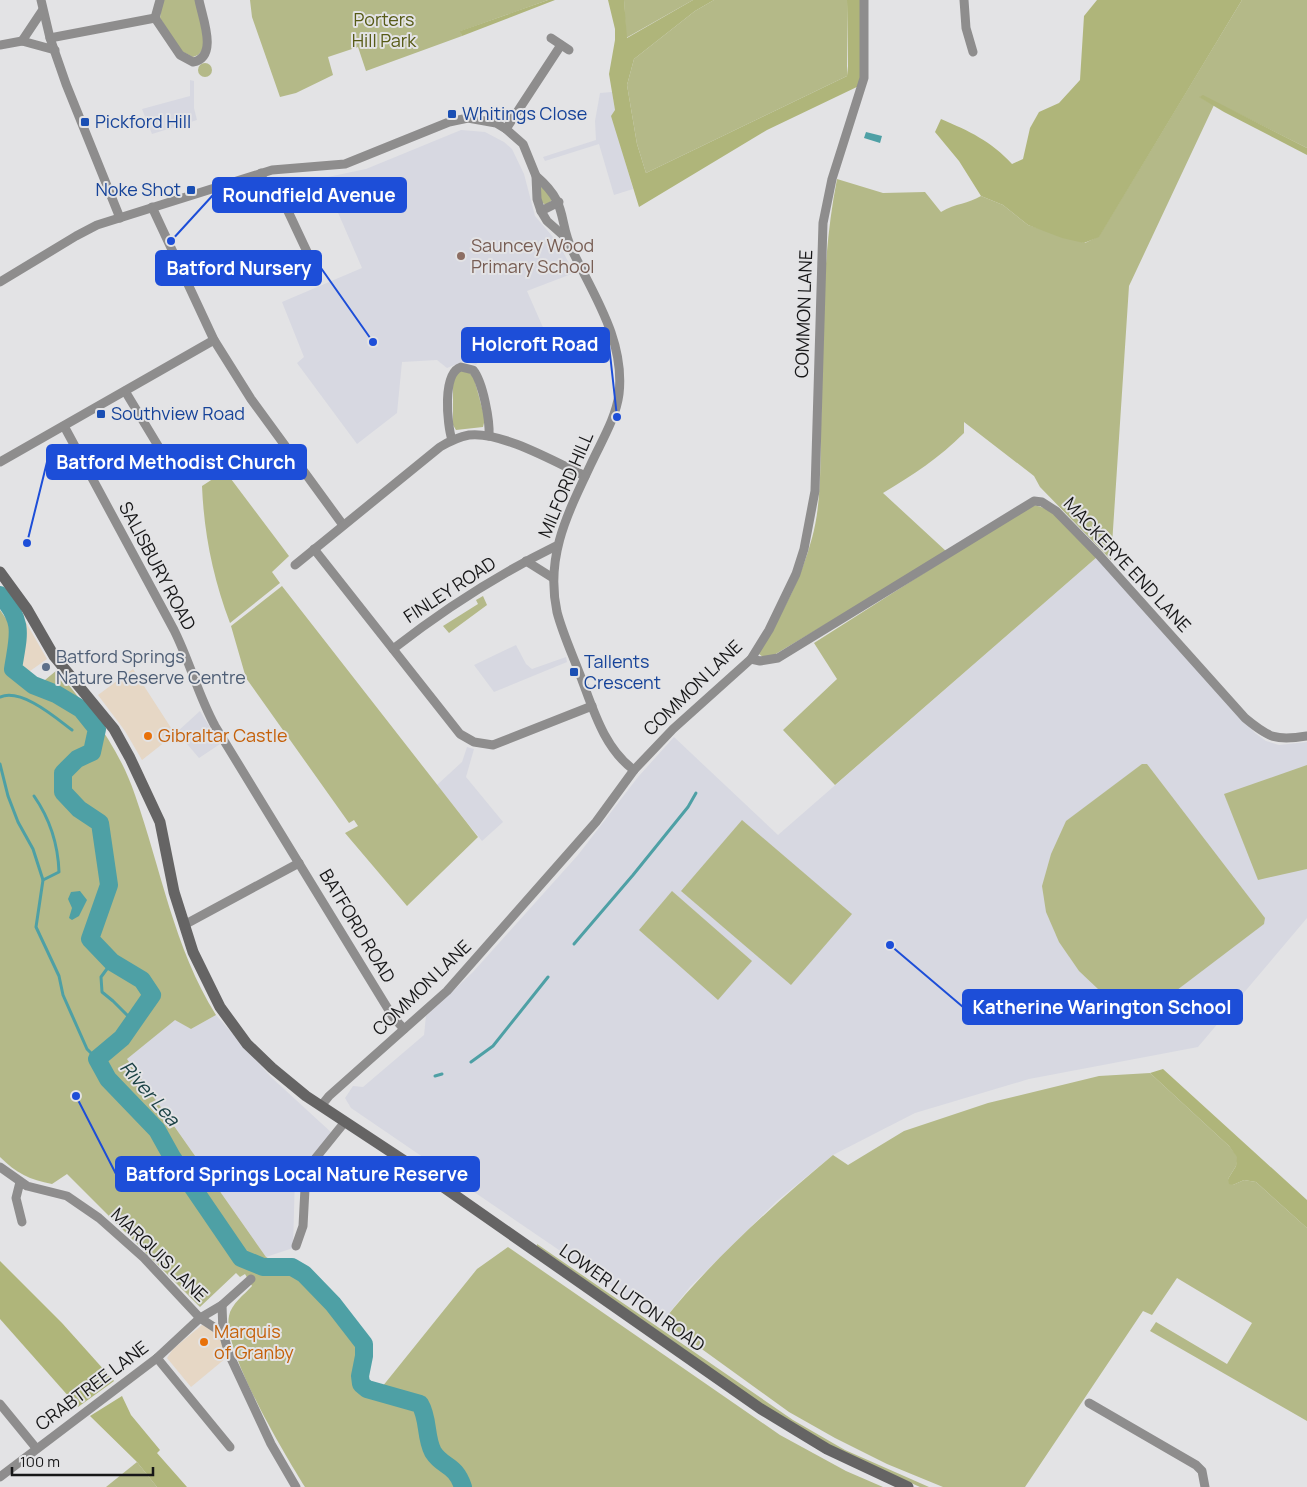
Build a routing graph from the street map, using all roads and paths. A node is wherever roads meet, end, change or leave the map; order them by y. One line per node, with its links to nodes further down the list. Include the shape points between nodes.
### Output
1 (40, 0): 6 (street)
2 (160, 0): 7 (street)
3 (199, 0): 7 (street, via 208,48 196,61 188,61 180,55)
4 (864, 0): 42 (street, COMMON LANE, via 864,78 832,179 823,223 812,511 804,549 787,596)
5 (964, 0): 15 (street, via 966,28)
6 (42, 11): 8 (street); 10 (street)
7 (155, 18): 8 (street)
8 (50, 38): 13 (street)
9 (551, 38): 11 (street)
10 (22, 41): 12 (street); 13 (street)
11 (561, 44): 14 (street); 16 (street)
12 (0, 45)
13 (55, 50): 22 (street)
14 (569, 50)
15 (973, 52)
16 (506, 129): 17 (street, via 478,119 458,119 345,164); 18 (street, via 522,144)
17 (261, 173): 20 (street); 24 (street, via 264,182 286,206)
18 (536, 176): 19 (street); 21 (street, via 536,199)
19 (559, 202): 21 (street); 23 (street, MILFORD HILL)
20 (152, 207): 22 (street); 26 (street)
21 (541, 211): 23 (street, MILFORD HILL, via 546,221)
22 (120, 218): 25 (street, via 76,236)
23 (565, 237): 33 (street, MILFORD HILL, via 612,333 619,358 619,394 611,420)
24 (309, 256)
25 (0, 282)
26 (214, 340): 27 (street); 34 (street, via 251,399)
27 (125, 390): 28 (street); 31 (street)
28 (64, 426): 32 (street); 45 (street, SALISBURY ROAD, via 174,630 189,661 200,699)
29 (489, 436): 30 (street, via 471,435); 30 (street, via 490,421 477,377 473,370 461,366 452,373 449,382); 33 (street)
30 (452, 440): 34 (street)
31 (163, 454)
32 (0, 462)
33 (585, 476): 35 (street, MILFORD HILL)
34 (343, 525): 36 (street)
35 (556, 546): 37 (street, FINLEY ROAD); 40 (street, MILFORD HILL)
36 (314, 549): 38 (street); 41 (street)
37 (526, 561): 40 (street); 41 (street, FINLEY ROAD)
38 (295, 565)
39 (0, 572): 48 (main road, LOWER LUTON ROAD, via 28,609 54,656 114,729 130,758 160,822)
40 (554, 578): 43 (street, MILFORD HILL, via 558,614)
41 (392, 648): 43 (street, via 460,734 474,742 492,745)
42 (751, 660): 44 (street, MACKERYE END LANE, via 778,658 1034,501 1042,502 1056,510 1099,555 1245,718 1274,738 1286,740); 46 (street, COMMON LANE, via 673,729)
43 (592, 706): 46 (street, MILFORD HILL, via 614,751)
44 (1307, 736)
45 (236, 759): 47 (street, BATFORD ROAD)
46 (634, 770): 49 (street, COMMON LANE, via 596,822 517,913 447,991)
47 (299, 863): 48 (street, BATFORD ROAD); 49 (street, BATFORD ROAD, via 393,1018)
48 (184, 925): 50 (main road, LOWER LUTON ROAD, via 210,988 233,1027 272,1068)
49 (404, 1029): 50 (street, COMMON LANE)
50 (322, 1106): 51 (main road, LOWER LUTON ROAD)
51 (344, 1123): 55 (street, via 306,1170 303,1226); 67 (main road, LOWER LUTON ROAD, via 429,1178 787,1426 826,1449)
52 (0, 1167): 53 (street, MARQUIS LANE)
53 (20, 1182): 54 (street, via 16,1198); 58 (street, MARQUIS LANE, via 67,1196 99,1218 144,1258)
54 (22, 1222)
55 (296, 1246)
56 (251, 1279): 57 (street, CRABTREE LANE)
57 (222, 1305): 58 (street, CRABTREE LANE); 59 (street)
58 (200, 1318): 59 (street, MARQUIS LANE); 60 (street, CRABTREE LANE)
59 (223, 1333): 66 (street, via 229,1354 260,1420)
60 (157, 1358): 63 (street); 64 (street, CRABTREE LANE)
61 (1089, 1403): 68 (street, via 1196,1465 1202,1471)
62 (0, 1404): 64 (street)
63 (230, 1447)
64 (36, 1448): 65 (street, CRABTREE LANE)
65 (0, 1477)
66 (296, 1487)
67 (908, 1487)
68 (1206, 1487)

